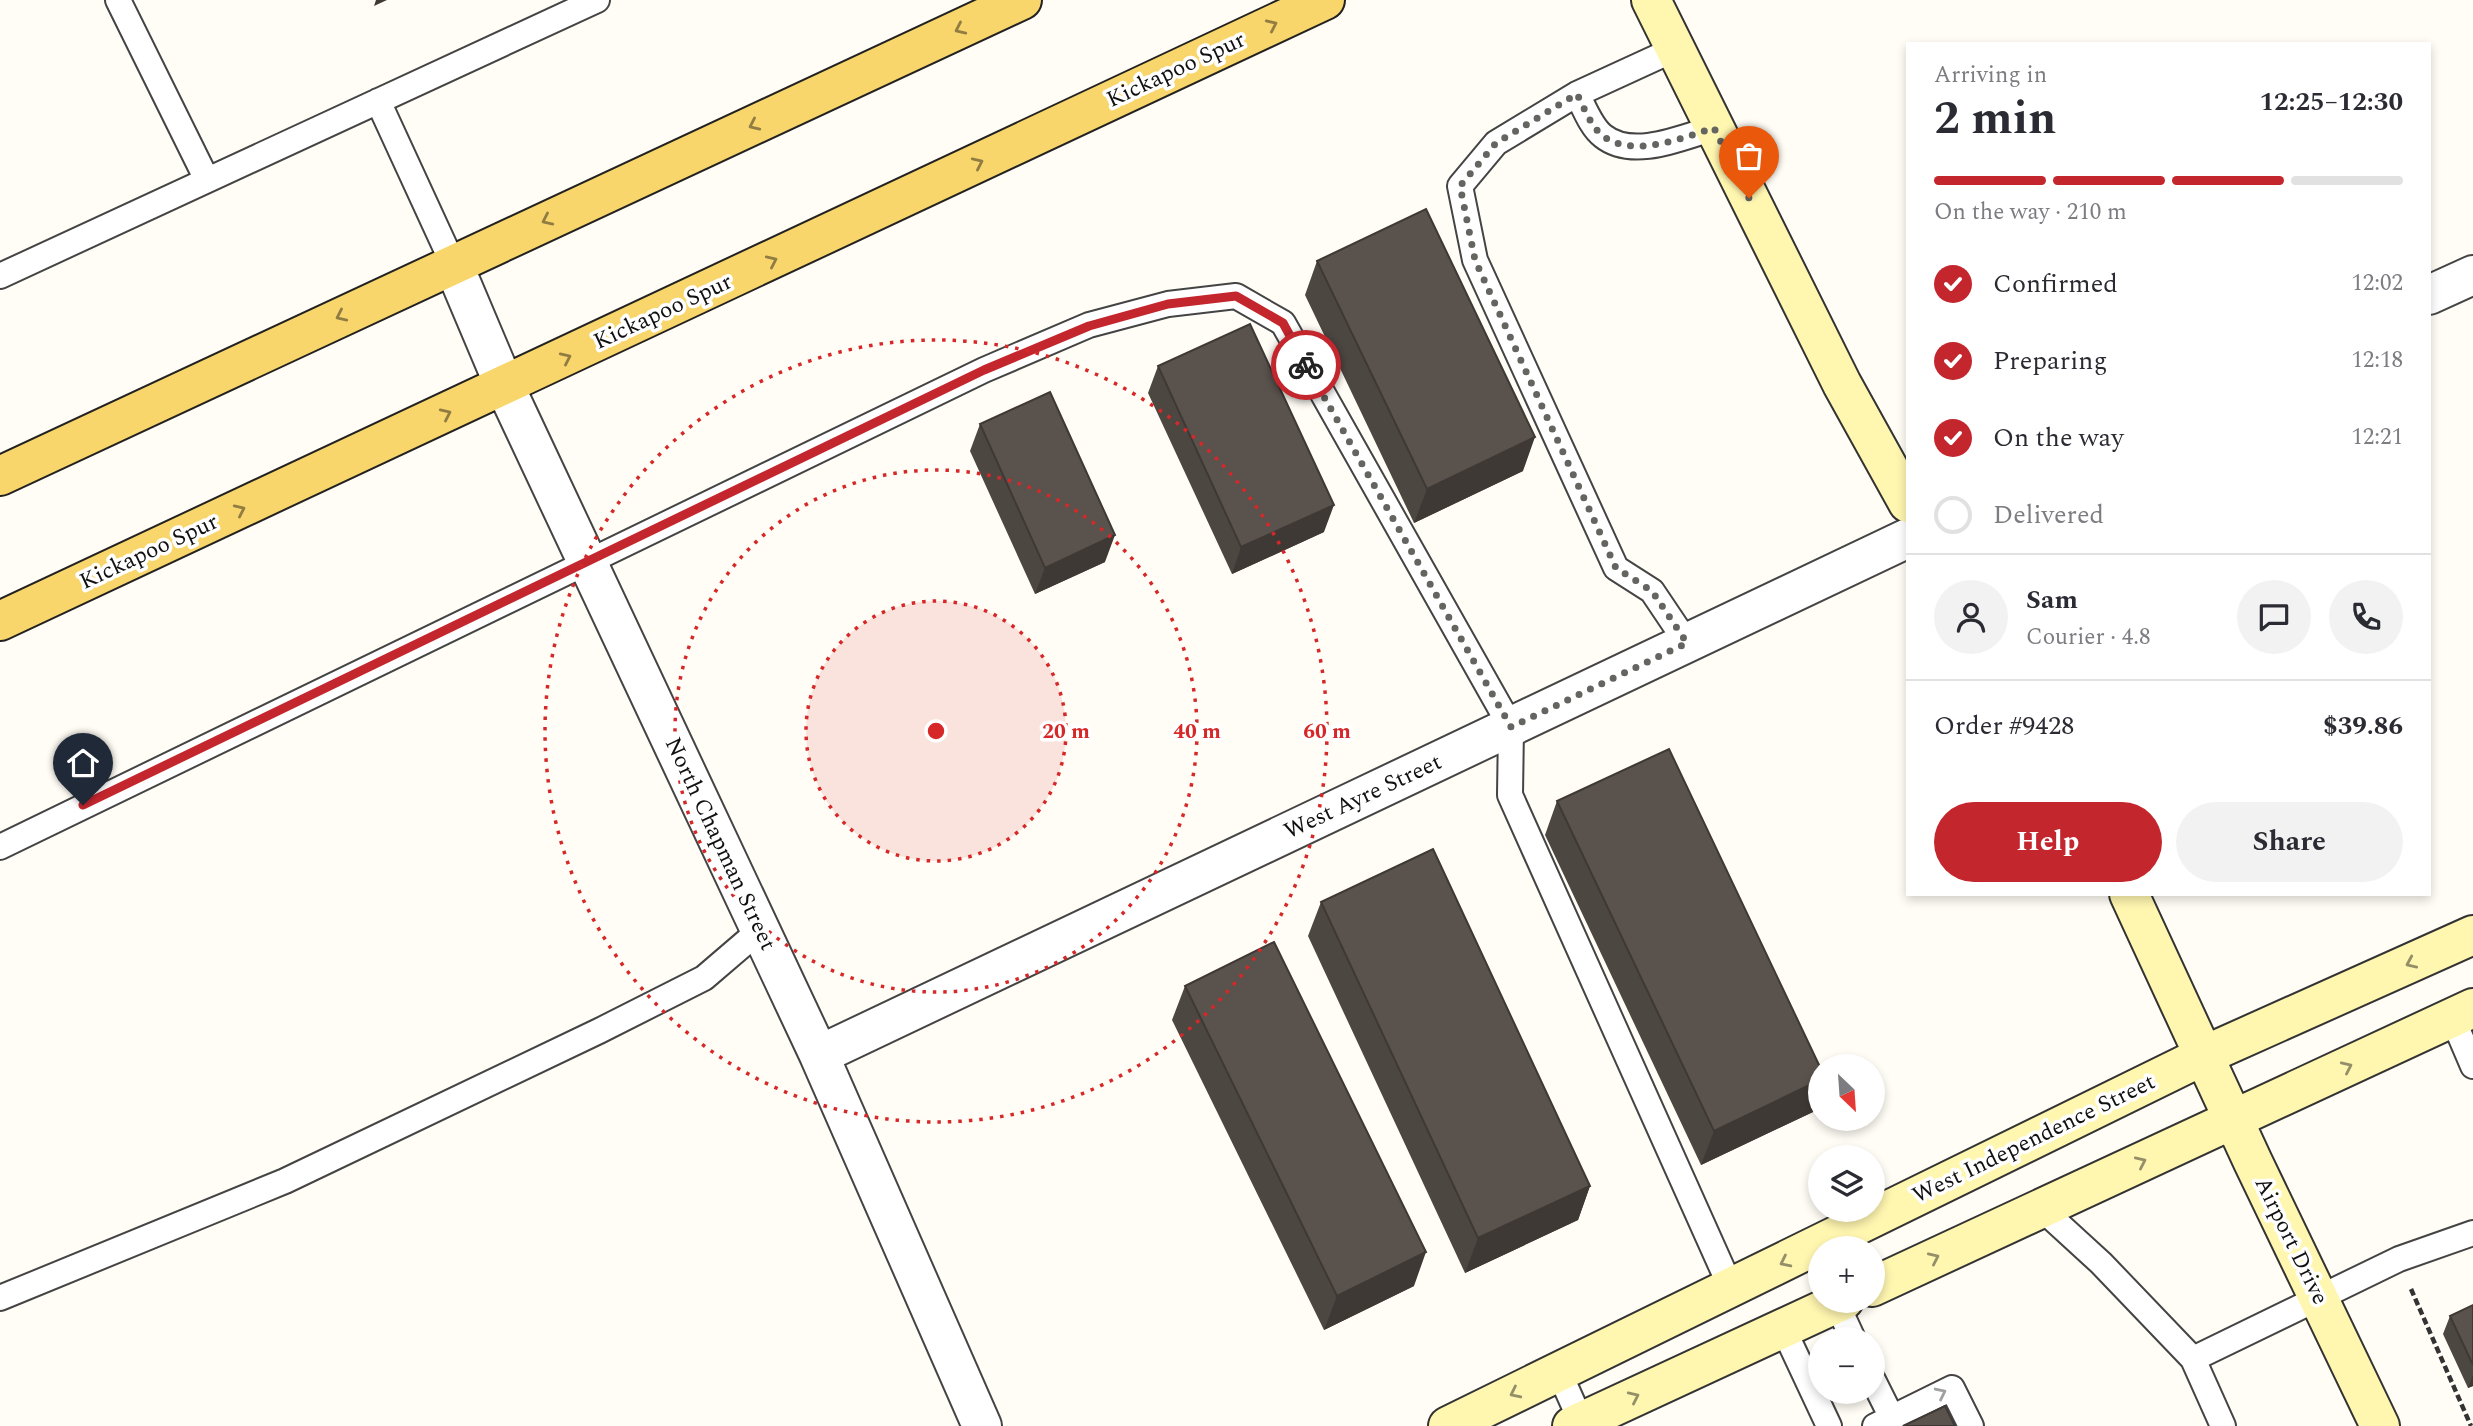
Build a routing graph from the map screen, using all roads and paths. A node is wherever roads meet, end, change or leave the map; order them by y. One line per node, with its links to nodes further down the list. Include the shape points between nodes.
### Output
1 (118, 0): 10 (lane)
2 (597, 0): 8 (lane)
3 (1022, 0): 11 (main road, one-way to 11)
4 (1325, 0): 15 (main road, Kickapoo Spur, one-way to 4)
5 (1651, 0): 6 (street)
6 (1675, 49): 7 (lane); 9 (street)
7 (1577, 94): 9 (lane, via 1603,136 1624,144 1654,146); 21 (lane, via 1496,143 1460,186 1475,260 1616,568 1652,591)
8 (378, 101): 10 (lane); 11 (lane)
9 (1714, 128): 17 (street, via 1842,384)
10 (207, 180): 13 (lane)
11 (453, 264): 15 (street, North Chapman Street); 16 (main road, one-way to 16)
12 (2473, 275): 14 (street)
13 (0, 276)
14 (2431, 295)
15 (505, 387): 19 (street, North Chapman Street); 20 (main road, Kickapoo Spur, one-way to 15)
16 (0, 476)
17 (1906, 499)
18 (1906, 539): 21 (street, West Ayre Street)
19 (587, 561): 22 (lane, via 984,370 1089,326 1168,304 1236,296 1283,323); 23 (lane); 25 (street, North Chapman Street)
20 (0, 621)
21 (1687, 643): 22 (street, West Ayre Street)
22 (1511, 727): 28 (street, West Ayre Street); 36 (lane, via 1510,795)
23 (0, 847)
24 (2130, 896): 29 (street, Airport Drive)
25 (760, 930): 28 (street, North Chapman Street); 37 (lane, via 704,978 587,1037 285,1181)
26 (2473, 935): 29 (street, West Independence Street, one-way to 29)
27 (2463, 1012): 30 (lane); 31 (street, one-way to 27)
28 (819, 1055): 46 (street, North Chapman Street)
29 (2205, 1055): 31 (street, Airport Drive); 36 (street, West Independence Street, one-way to 36)
30 (2473, 1066)
31 (2234, 1120): 32 (street, one-way to 31); 38 (street, Airport Drive)
32 (2042, 1209): 35 (street, one-way to 32); 41 (lane)
33 (2473, 1233): 34 (lane)
34 (2399, 1259): 38 (lane); 52 (path)
35 (1885, 1281)
36 (1731, 1288): 42 (street, West Independence Street)
37 (0, 1298)
38 (2318, 1298): 41 (lane); 51 (street, Airport Drive)
39 (1816, 1313): 40 (street)
40 (1783, 1328): 45 (street, one-way to 40); 48 (lane)
41 (2193, 1359): 50 (lane)
42 (1559, 1372): 45 (lane); 47 (street, West Independence Street, one-way to 47)
43 (1878, 1404): 44 (lane)
44 (1883, 1422): 49 (lane, one-way to 49, via 1952,1388)
45 (1579, 1425)
46 (982, 1426)
47 (1448, 1426)
48 (1829, 1426)
49 (1971, 1426)
50 (2222, 1426)
51 (2380, 1426)
52 (2471, 1426)

